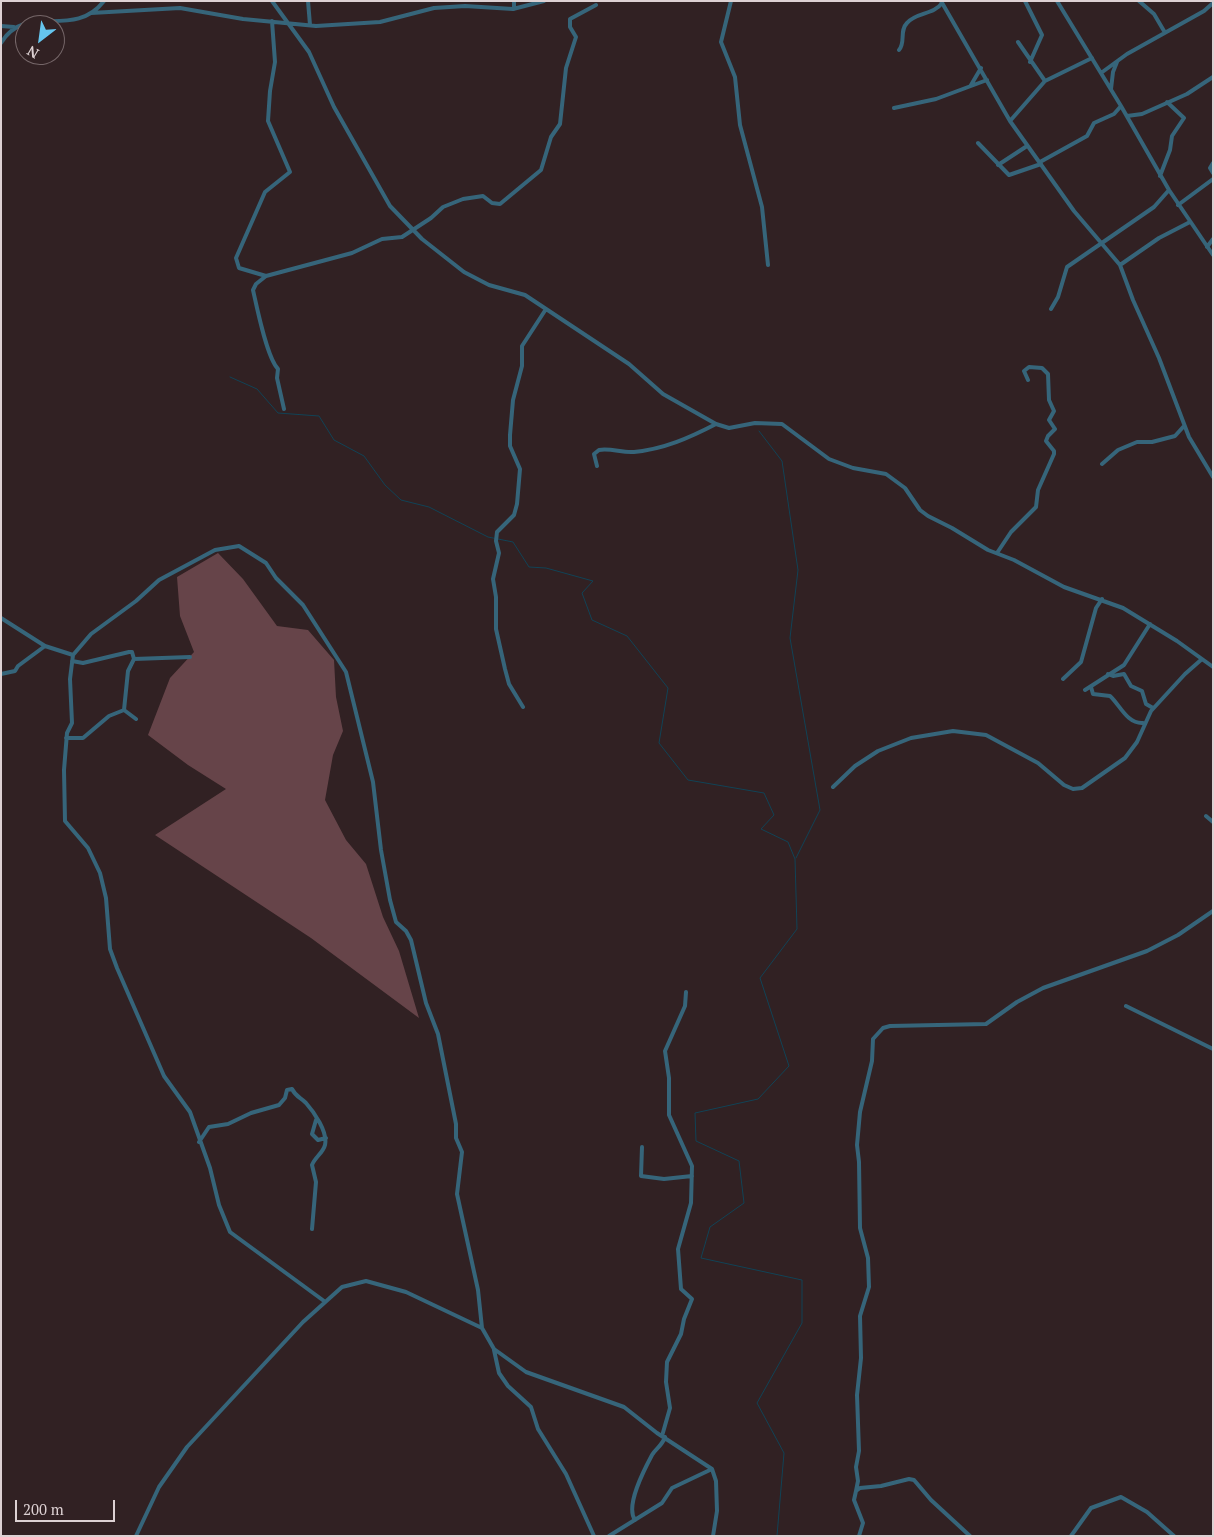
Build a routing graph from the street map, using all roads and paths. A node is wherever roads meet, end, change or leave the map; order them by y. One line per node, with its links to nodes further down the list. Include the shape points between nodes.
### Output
1 (104, 1): 15 (street)
2 (272, 1): 17 (street)
3 (308, 1): 18 (street)
4 (514, 1): 14 (street)
5 (544, 1): 14 (street)
6 (731, 1): 56 (street, via 721,42 735,77 740,125 762,207)
7 (948, 1): 13 (street)
8 (1025, 1): 26 (street, via 1042,35)
9 (1056, 1): 25 (street)
10 (1139, 1): 21 (street, via 1154,14)
11 (1213, 3): 21 (street)
12 (596, 4): 51 (street, via 570,20 576,37 566,68 561,121 551,137 539,174 503,202 492,203 483,196 463,200 443,207)
13 (942, 5): 24 (street, via 906,23 903,46); 28 (street)
14 (514, 9): 18 (street, via 440,7 380,22)
15 (91, 13): 16 (street, via 180,8); 20 (street, via 75,21 25,23)
16 (272, 21): 17 (street); 58 (street, via 275,62 268,121 290,172 265,192 236,258 239,268)
17 (289, 22): 18 (street); 51 (street, via 310,52 334,108 390,206)
18 (310, 25)
19 (1, 26): 20 (street)
20 (14, 27): 23 (street)
21 (1164, 31): 27 (street)
22 (1018, 42): 26 (street)
23 (1, 43)
24 (899, 50)
25 (1092, 58): 29 (street); 32 (street)
26 (1030, 62): 32 (street)
27 (1117, 62): 29 (street); 34 (street)
28 (981, 68): 31 (street); 33 (street)
29 (1101, 73): 34 (street)
30 (1213, 78): 35 (street, via 1191,93)
31 (987, 80): 33 (street); 39 (street)
32 (1045, 81): 39 (street)
33 (971, 85): 37 (street, via 936,99)
34 (1110, 89): 36 (street)
35 (1167, 102): 38 (street, via 1142,114); 46 (street, via 1184,118 1172,136)
36 (1120, 106): 38 (street); 42 (street, via 1114,114 1096,122 1087,136)
37 (894, 108)
38 (1126, 116): 46 (street)
39 (1010, 121): 41 (street)
40 (978, 143): 44 (street)
41 (1028, 146): 42 (street); 44 (street)
42 (1040, 163): 44 (street, via 1009,175); 53 (street, via 1092,234)
43 (1213, 163): 45 (street, via 1210,168)
44 (998, 165)
45 (1213, 173)
46 (1160, 176): 48 (street)
47 (1213, 180): 49 (street)
48 (1169, 190): 49 (street); 53 (street, via 1160,203)
49 (1178, 205): 50 (street)
50 (1190, 222): 54 (street); 57 (street, via 1159,238)
51 (413, 230): 58 (street, via 402,237 370,243 352,253); 59 (street, via 471,276 489,285 519,292)
52 (1213, 239): 54 (street)
53 (1102, 242): 57 (street); 60 (street, via 1067,268)
54 (1207, 247): 55 (street)
55 (1213, 255)
56 (768, 265)
57 (1120, 265): 64 (street)
58 (266, 276): 62 (street, via 253,290 263,333 278,369)
59 (546, 309): 63 (street, via 633,366 663,394); 84 (street, via 522,346 522,366 513,400 510,435 510,446 520,469 517,504 514,515 497,532 499,553 492,579 496,597 496,629 505,669 509,684)
60 (1051, 309)
61 (1028, 380): 68 (street, via 1024,371 1029,367 1042,368 1048,374 1049,400 1054,411 1049,420 1055,430 1046,442 1054,454 1038,490 1035,510 1006,538)
62 (284, 409)
63 (716, 424): 66 (street, via 677,443 652,449 632,452 599,450 594,454); 68 (street, via 729,428 755,423 782,424 829,459 892,477 906,488 924,514)
64 (1184, 426): 65 (street, via 1175,436 1137,442 1118,450); 67 (street, via 1194,449)
65 (1102, 464)
66 (597, 466)
67 (1213, 476)
68 (997, 553): 69 (street, via 1064,587)
69 (1102, 599): 71 (street); 81 (street, via 1096,608 1080,662)
70 (1, 618): 72 (street)
71 (1150, 624): 76 (street); 80 (street, via 1124,665)
72 (45, 646): 73 (street); 79 (street, via 15,671)
73 (73, 655): 77 (street); 104 (street, via 91,634 159,580 215,550 239,546 266,563 299,600 338,659 349,681 372,776 380,850 390,900 396,922 411,940 428,1010 438,1034 456,1138 462,1152 456,1191 478,1290)
74 (190, 657): 75 (street)
75 (134, 659): 77 (street, via 129,652 83,663); 86 (street, via 128,671)
76 (1202, 659): 78 (street); 85 (street)
77 (72, 661): 89 (street, via 72,723)
78 (1213, 667)
79 (1, 674)
80 (1108, 674): 82 (street); 85 (street, via 1124,674 1131,686 1142,691 1146,704)
81 (1063, 679)
82 (1091, 687): 83 (street); 88 (street, via 1093,694 1110,696 1123,713 1137,723)
83 (1084, 690)
84 (523, 707)
85 (1153, 708): 88 (street)
86 (124, 710): 87 (street); 89 (street, via 109,716 83,738)
87 (136, 719)
88 (1143, 723): 90 (street, via 1137,742 1125,758 1082,788 1064,785 1038,763 986,735 953,731 911,738 878,751 855,766)
89 (66, 738): 99 (street, via 65,821 88,848 100,873 106,898 110,949 164,1076 190,1112)
90 (833, 787)
91 (1206, 816): 92 (street)
92 (1213, 822)
93 (1213, 911): 108 (street, via 1147,951 1043,988 986,1024 890,1026 883,1028 873,1039 857,1145 860,1228 868,1258 868,1287 860,1316)
94 (686, 992): 101 (street, via 685,1006 665,1051 669,1115 690,1160)
95 (1126, 1006): 96 (street)
96 (1213, 1050)
97 (316, 1120): 98 (street); 98 (street, via 312,1134 318,1140); 99 (street, via 304,1100 288,1088 286,1098 279,1105 228,1124 209,1127)
98 (326, 1138): 102 (street, via 312,1165 316,1182)
99 (199, 1142): 103 (street, via 210,1168 218,1205 230,1232)
100 (642, 1147): 101 (street, via 641,1176)
101 (692, 1176): 106 (street, via 691,1204 680,1235 678,1258 681,1289 692,1299 681,1334 667,1362 670,1408)
102 (312, 1229)
103 (324, 1301): 104 (street, via 342,1287 366,1281 406,1292); 110 (street, via 176,1460)
104 (482, 1328): 105 (street)
105 (494, 1349): 106 (street, via 526,1372 624,1407); 111 (street, via 499,1373 531,1407 538,1429 566,1474)
106 (664, 1436): 107 (street); 109 (street, via 662,1446 652,1454 640,1481 631,1509)
107 (712, 1469): 109 (street, via 672,1488 662,1503); 113 (street, via 717,1511)
108 (856, 1490): 114 (street, via 854,1500 863,1523); 115 (street, via 914,1480)
109 (636, 1520): 112 (street)
110 (136, 1536)
111 (594, 1536)
112 (609, 1536)
113 (714, 1536)
114 (859, 1536)
115 (970, 1536)
116 (1071, 1536): 117 (street, via 1091,1508 1121,1497 1148,1512)
117 (1174, 1536)

